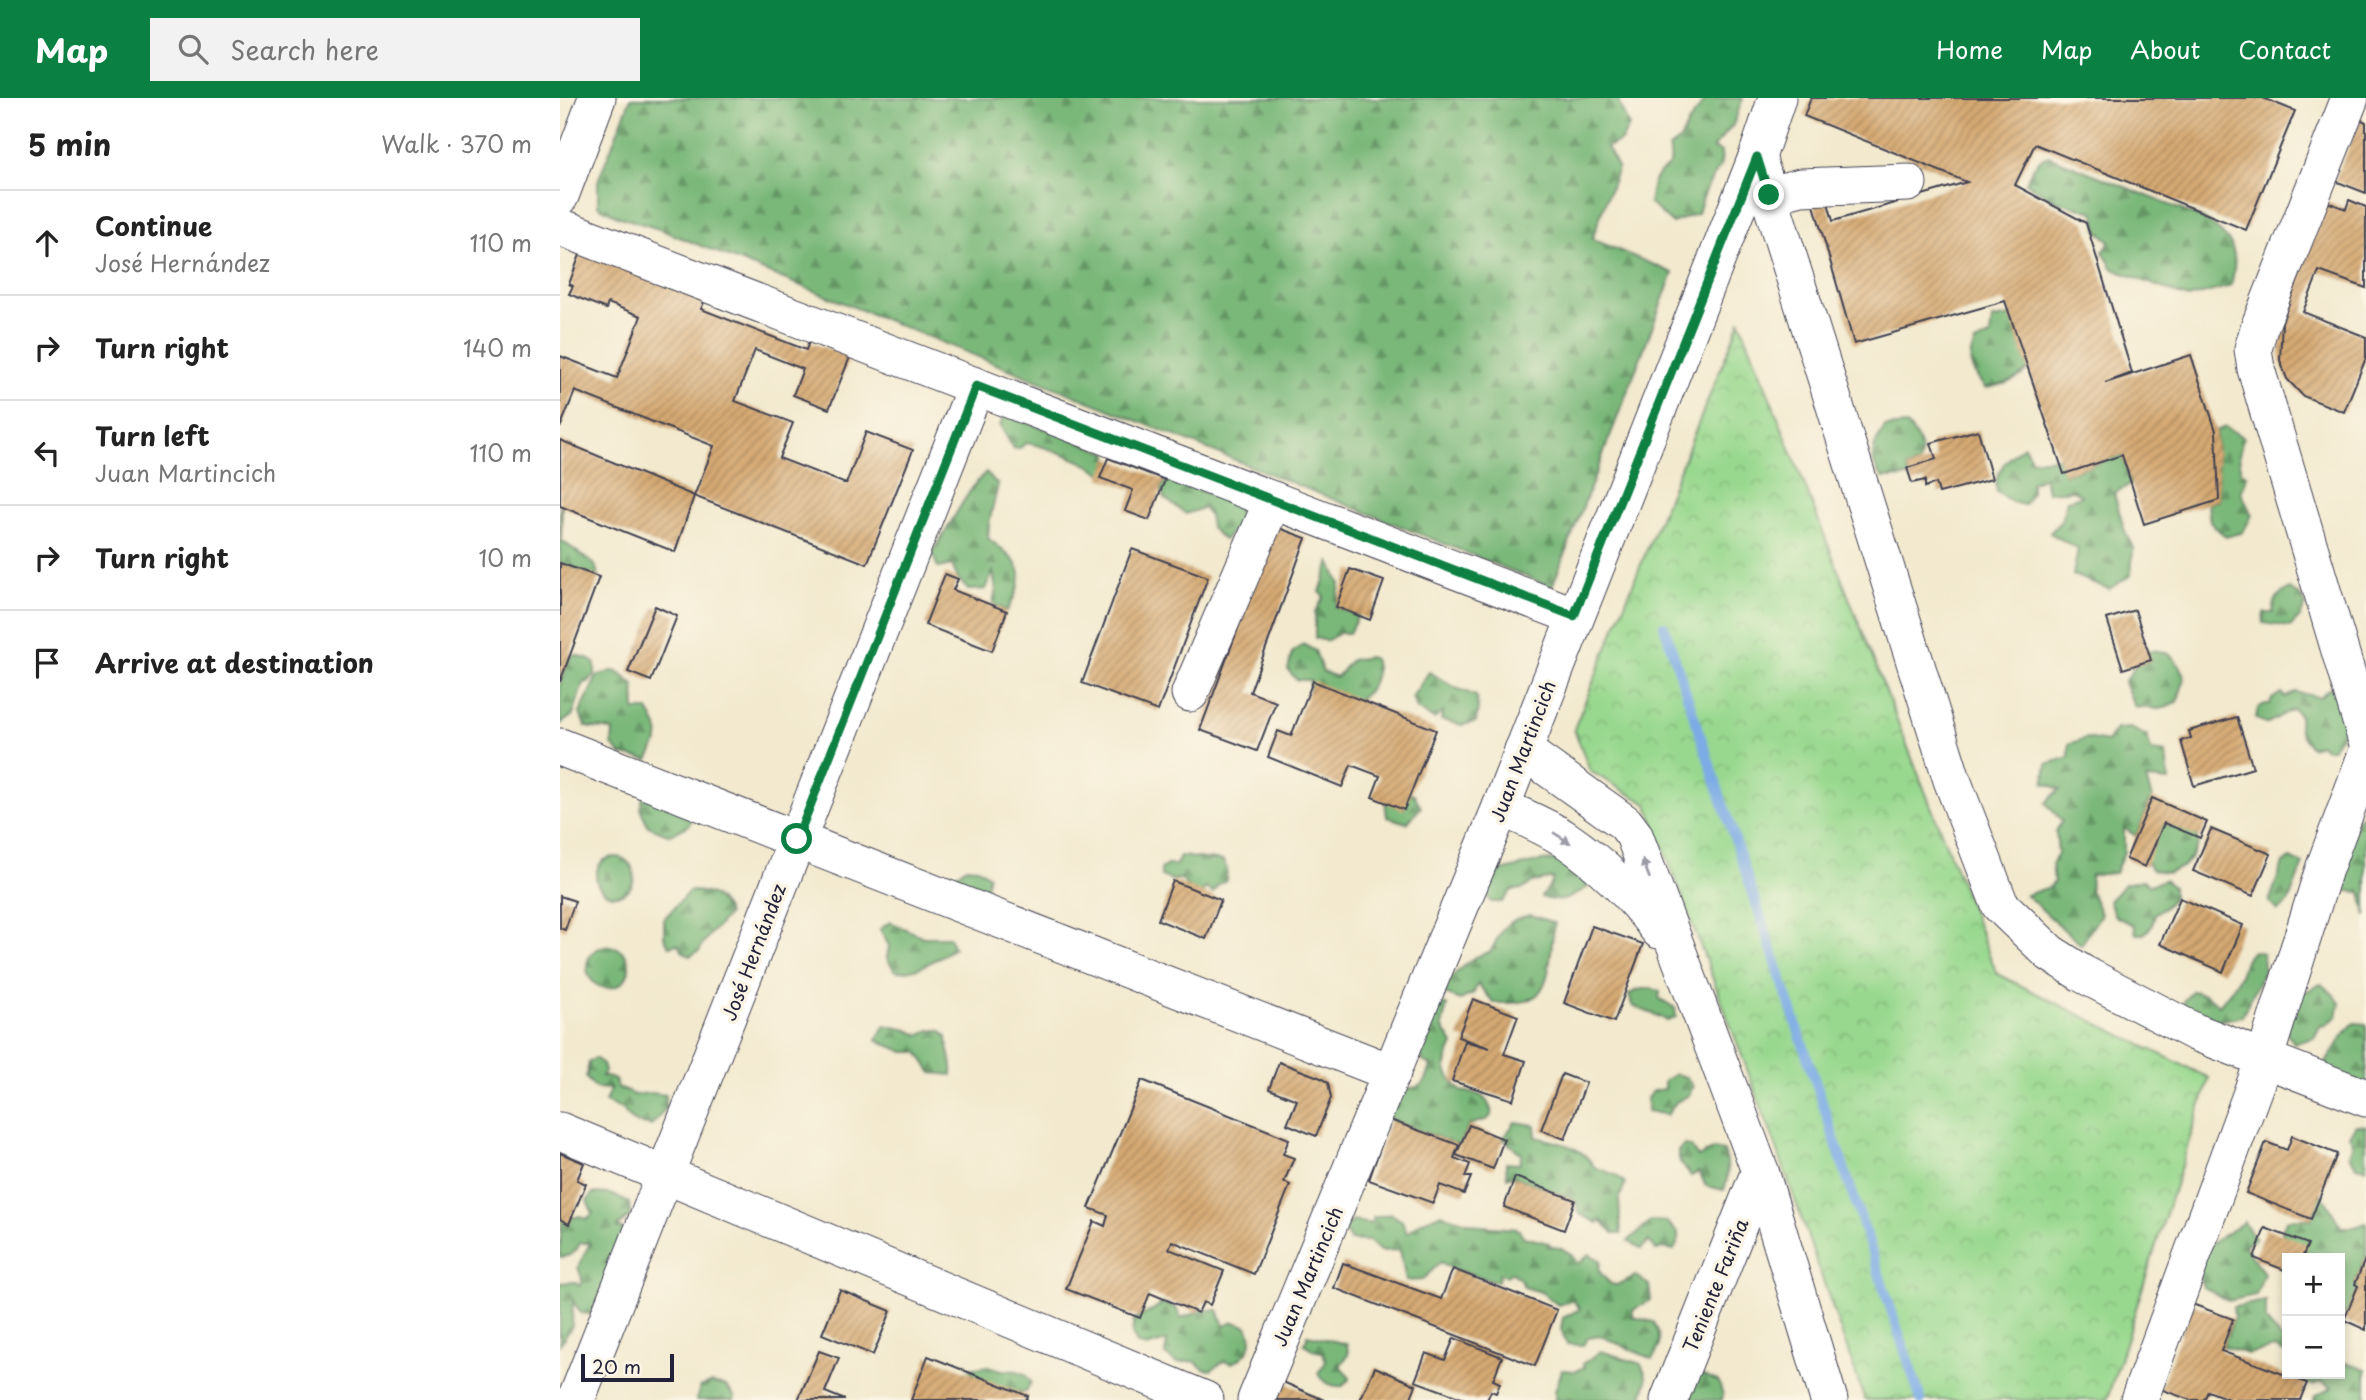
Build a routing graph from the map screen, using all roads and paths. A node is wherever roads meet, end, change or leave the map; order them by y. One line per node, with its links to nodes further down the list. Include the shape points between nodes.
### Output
1 (597, 98): 7 (street)
2 (1777, 98): 4 (street, Juan Martincich)
3 (2350, 98): 13 (street, via 2253,349)
4 (1757, 157): 6 (street); 11 (street, Juan Martincich)
5 (1908, 183): 6 (street, via 1801,187)
6 (1769, 195): 20 (street, via 1952,779 2000,905 2050,953 2083,974 2195,1032)
7 (560, 196)
8 (560, 227): 9 (street)
9 (976, 386): 10 (street); 18 (street, José Hernández)
10 (1273, 500): 11 (street); 12 (street)
11 (1574, 616): 15 (street, Juan Martincich)
12 (1190, 693)
13 (2366, 738)
14 (560, 747): 18 (street)
15 (1523, 750): 17 (street, Juan Martincich); 19 (street, one-way to 15, via 1634,835 1625,823)
16 (2366, 756): 20 (street, via 2324,869)
17 (1501, 807): 19 (street, one-way to 19, via 1563,837 1601,867 1636,900); 21 (street, Juan Martincich)
18 (797, 839): 21 (street); 25 (street, José Hernández)
19 (1679, 956): 24 (street)
20 (2264, 1060): 22 (street); 31 (street)
21 (1392, 1073): 28 (street, Juan Martincich)
22 (2366, 1098)
23 (560, 1131): 25 (street)
24 (1760, 1171): 29 (street, Teniente Fariña); 30 (street)
25 (665, 1175): 26 (street, José Hernández); 27 (street)
26 (576, 1400)
27 (1205, 1400)
28 (1256, 1400)
29 (1669, 1400)
30 (1829, 1400)
31 (2139, 1400)

